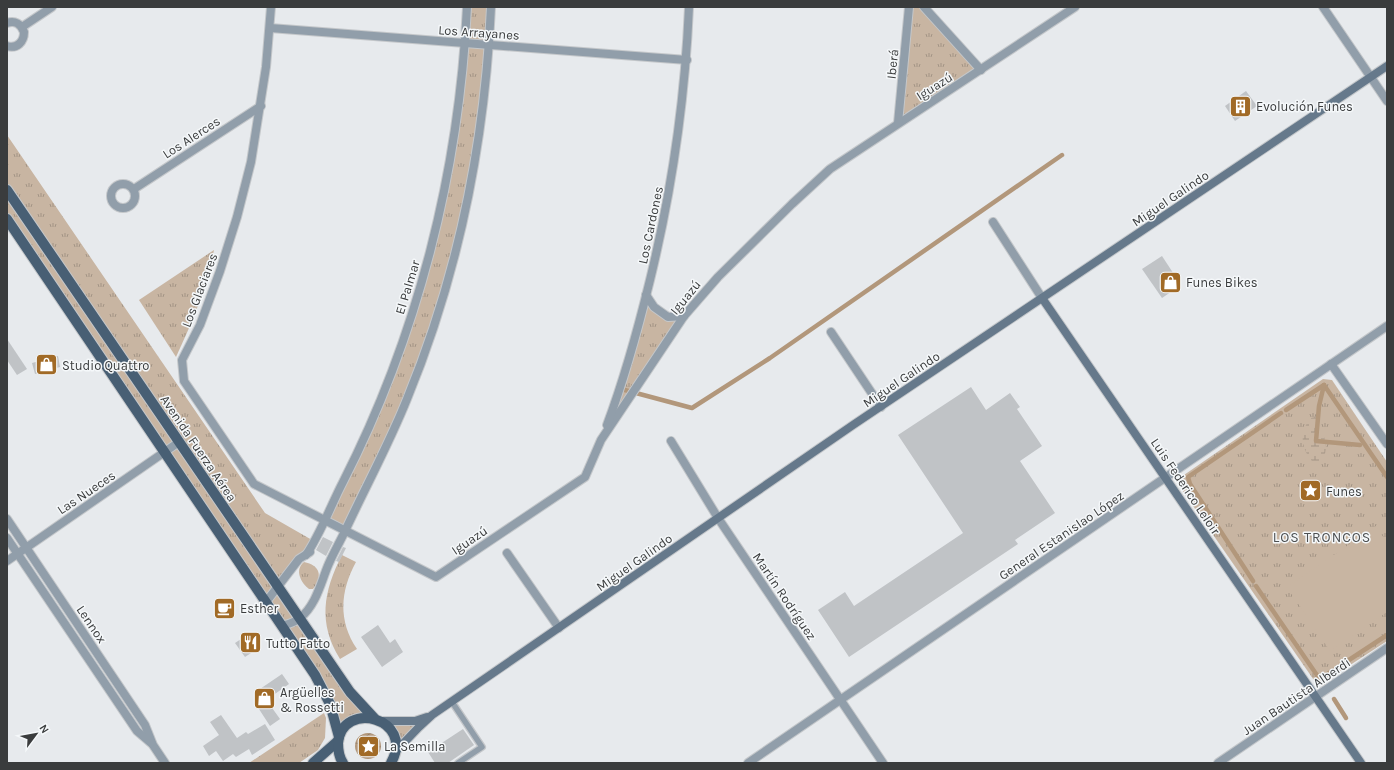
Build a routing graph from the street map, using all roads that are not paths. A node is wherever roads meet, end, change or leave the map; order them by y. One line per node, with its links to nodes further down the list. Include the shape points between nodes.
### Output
1 (52, 7): 11 (street)
2 (271, 7): 12 (street, Los Glaciares)
3 (467, 7): 13 (street, El Palmar)
4 (491, 7): 14 (street)
5 (689, 7): 16 (street, Los Cardones)
6 (909, 7): 22 (street, Iberá)
7 (924, 7): 18 (street)
8 (1075, 7): 18 (street, Iguazú)
9 (1323, 7): 19 (street)
10 (7, 23): 11 (street, via 14,22)
11 (22, 28): 15 (street, via 23,41 14,47)
12 (270, 28): 13 (street, Los Arrayanes); 21 (street, Los Glaciares)
13 (465, 43): 14 (street, Los Arrayanes); 42 (street, El Palmar, via 458,114 446,185 409,323 385,390)
14 (489, 45): 16 (street, Los Arrayanes); 43 (street, via 469,189 445,288 408,398)
15 (7, 46)
16 (687, 60): 27 (street, Los Cardones, via 678,142)
17 (1387, 66): 19 (main road, Miguel Galindo)
18 (981, 70): 22 (street, Iguazú)
19 (1371, 77): 20 (street); 28 (main road, Miguel Galindo)
20 (1387, 101)
21 (261, 106): 23 (street, Los Alerces); 42 (street, Los Glaciares, via 237,217 200,325 182,360 184,381 254,484)
22 (898, 123): 29 (street, Iguazú, via 830,169 718,277)
23 (134, 189)
24 (7, 190): 36 (main road, Avenida Fuerza Aérea)
25 (7, 219): 38 (main road)
26 (993, 222): 28 (street, Luis Federico Leloir)
27 (646, 295): 29 (street, via 654,307 668,317); 34 (street, Los Cardones, via 624,381)
28 (1042, 298): 33 (main road, Miguel Galindo); 39 (main road, Luis Federico Leloir)
29 (684, 316): 34 (street, Iguazú)
30 (1387, 326): 32 (street, General Estanislao López)
31 (831, 332): 33 (street)
32 (1331, 364): 37 (street); 39 (street, General Estanislao López)
33 (881, 407): 40 (main road, Miguel Galindo)
34 (601, 440): 43 (street, Iguazú, via 585,476 436,577)
35 (672, 441): 40 (street, Martín Rodríguez)
36 (179, 442): 38 (street, Las Nueces); 51 (main road, Avenida Fuerza Aérea)
37 (1387, 444)
38 (166, 452): 45 (street, Las Nueces); 52 (main road)
39 (1165, 478): 57 (main road, Luis Federico Leloir); 58 (street, General Estanislao López)
40 (718, 518): 55 (main road, Miguel Galindo); 58 (street, Martín Rodríguez)
41 (7, 519): 45 (street, Lennox)
42 (324, 519): 43 (street, Los Glaciares); 48 (street, El Palmar); 48 (street, El Palmar, via 314,549)
43 (345, 530): 50 (street); 50 (street, via 342,546)
44 (7, 538): 46 (street, Lennox)
45 (26, 548): 46 (street, Las Nueces); 63 (street, Lennox, via 145,725)
46 (18, 553): 49 (street, Las Nueces); 63 (street, Lennox, via 137,731)
47 (507, 553): 55 (street)
48 (306, 555): 51 (street, El Palmar, via 299,559)
49 (7, 561)
50 (328, 567): 53 (street, via 313,603)
51 (278, 587): 52 (street, El Palmar); 53 (main road, Avenida Fuerza Aérea)
52 (266, 602): 54 (main road)
53 (300, 619): 54 (street); 61 (main road, Avenida Fuerza Aérea, via 350,692)
54 (282, 626): 62 (main road, via 323,689 336,720)
55 (558, 628): 59 (main road, Miguel Galindo)
56 (1387, 648): 57 (street, Juan Bautista Alberdi)
57 (1315, 697): 71 (street, Juan Bautista Alberdi); 72 (main road, Luis Federico Leloir)
58 (840, 700): 69 (street, General Estanislao López); 70 (street, Martín Rodríguez)
59 (452, 702): 60 (main road, Miguel Galindo); 68 (lane, via 482,747)
60 (432, 715): 61 (main road, Miguel Galindo, via 415,720); 64 (main road, Miguel Galindo, via 418,727)
61 (378, 720): 62 (main road, via 357,719 349,723); 64 (main road, Avenida Fuerza Aérea, via 393,734 396,743)
62 (339, 739): 66 (main road); 67 (main road, via 338,750)
63 (153, 745): 65 (street, Lennox)
64 (395, 759)
65 (165, 763)
66 (313, 763)
67 (343, 763)
68 (458, 763)
69 (748, 763)
70 (883, 763)
71 (1218, 763)
72 (1360, 763)

